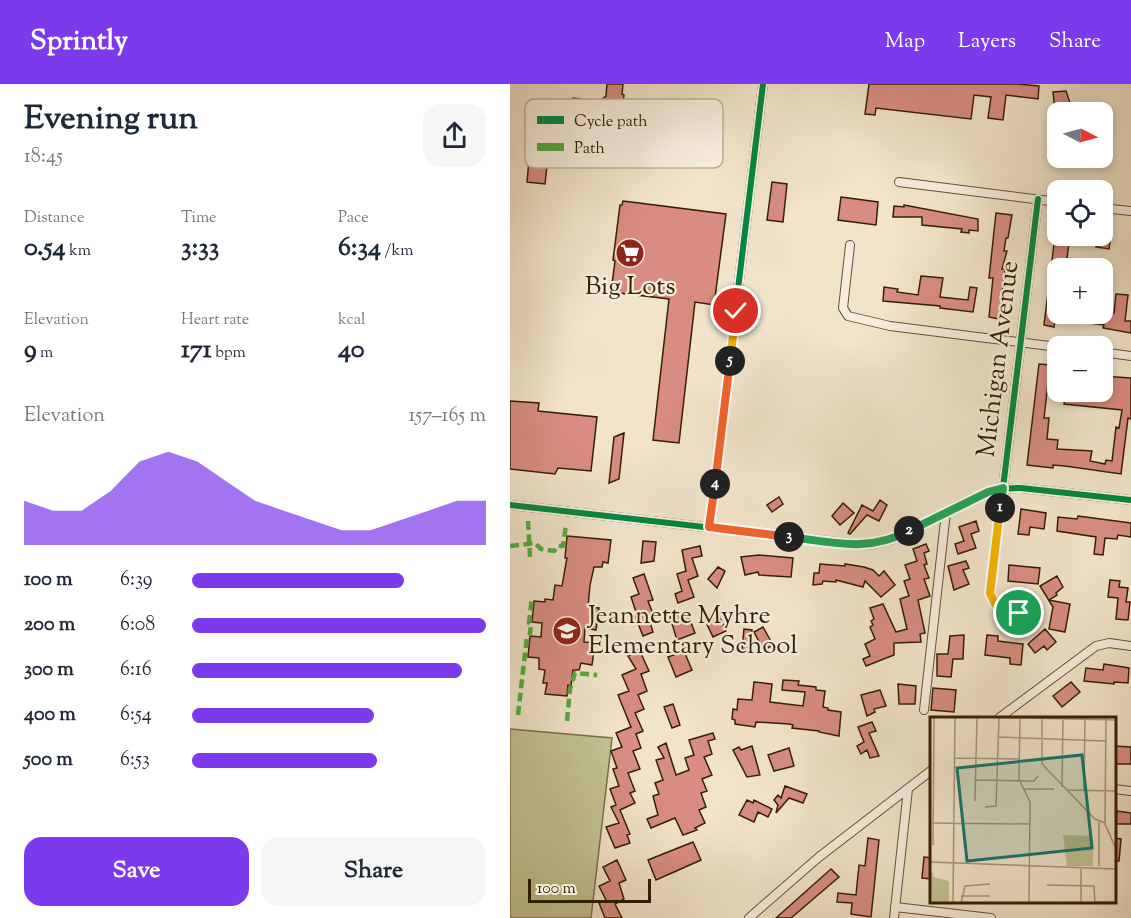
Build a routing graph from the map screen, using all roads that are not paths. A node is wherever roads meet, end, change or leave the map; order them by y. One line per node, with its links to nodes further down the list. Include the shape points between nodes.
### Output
1 (763, 84): 16 (street)
2 (899, 182): 3 (street)
3 (1038, 200): 4 (street); 8 (street, Michigan Avenue)
4 (1047, 201)
5 (1113, 209): 6 (street)
6 (1131, 211)
7 (850, 245): 8 (street, via 843,308 848,316 890,326)
8 (1021, 342): 9 (street); 12 (street, Michigan Avenue)
9 (1047, 345)
10 (1113, 354): 11 (street)
11 (1131, 356)
12 (1003, 488): 13 (street); 15 (street); 17 (street, Michigan Avenue, via 990,593 995,604)
13 (1131, 500)
14 (510, 505): 16 (street)
15 (946, 512): 16 (street, via 896,537 868,545); 19 (street)
16 (709, 527)
17 (1019, 613)
18 (1131, 646): 20 (street, via 1096,646)
19 (924, 710)
20 (1000, 717)
21 (930, 772): 22 (street)
22 (908, 789): 25 (street); 26 (street, via 819,857)
23 (1116, 789): 24 (street)
24 (1131, 790)
25 (895, 907): 27 (street); 28 (street)
26 (749, 918)
27 (894, 918)
28 (991, 918)

